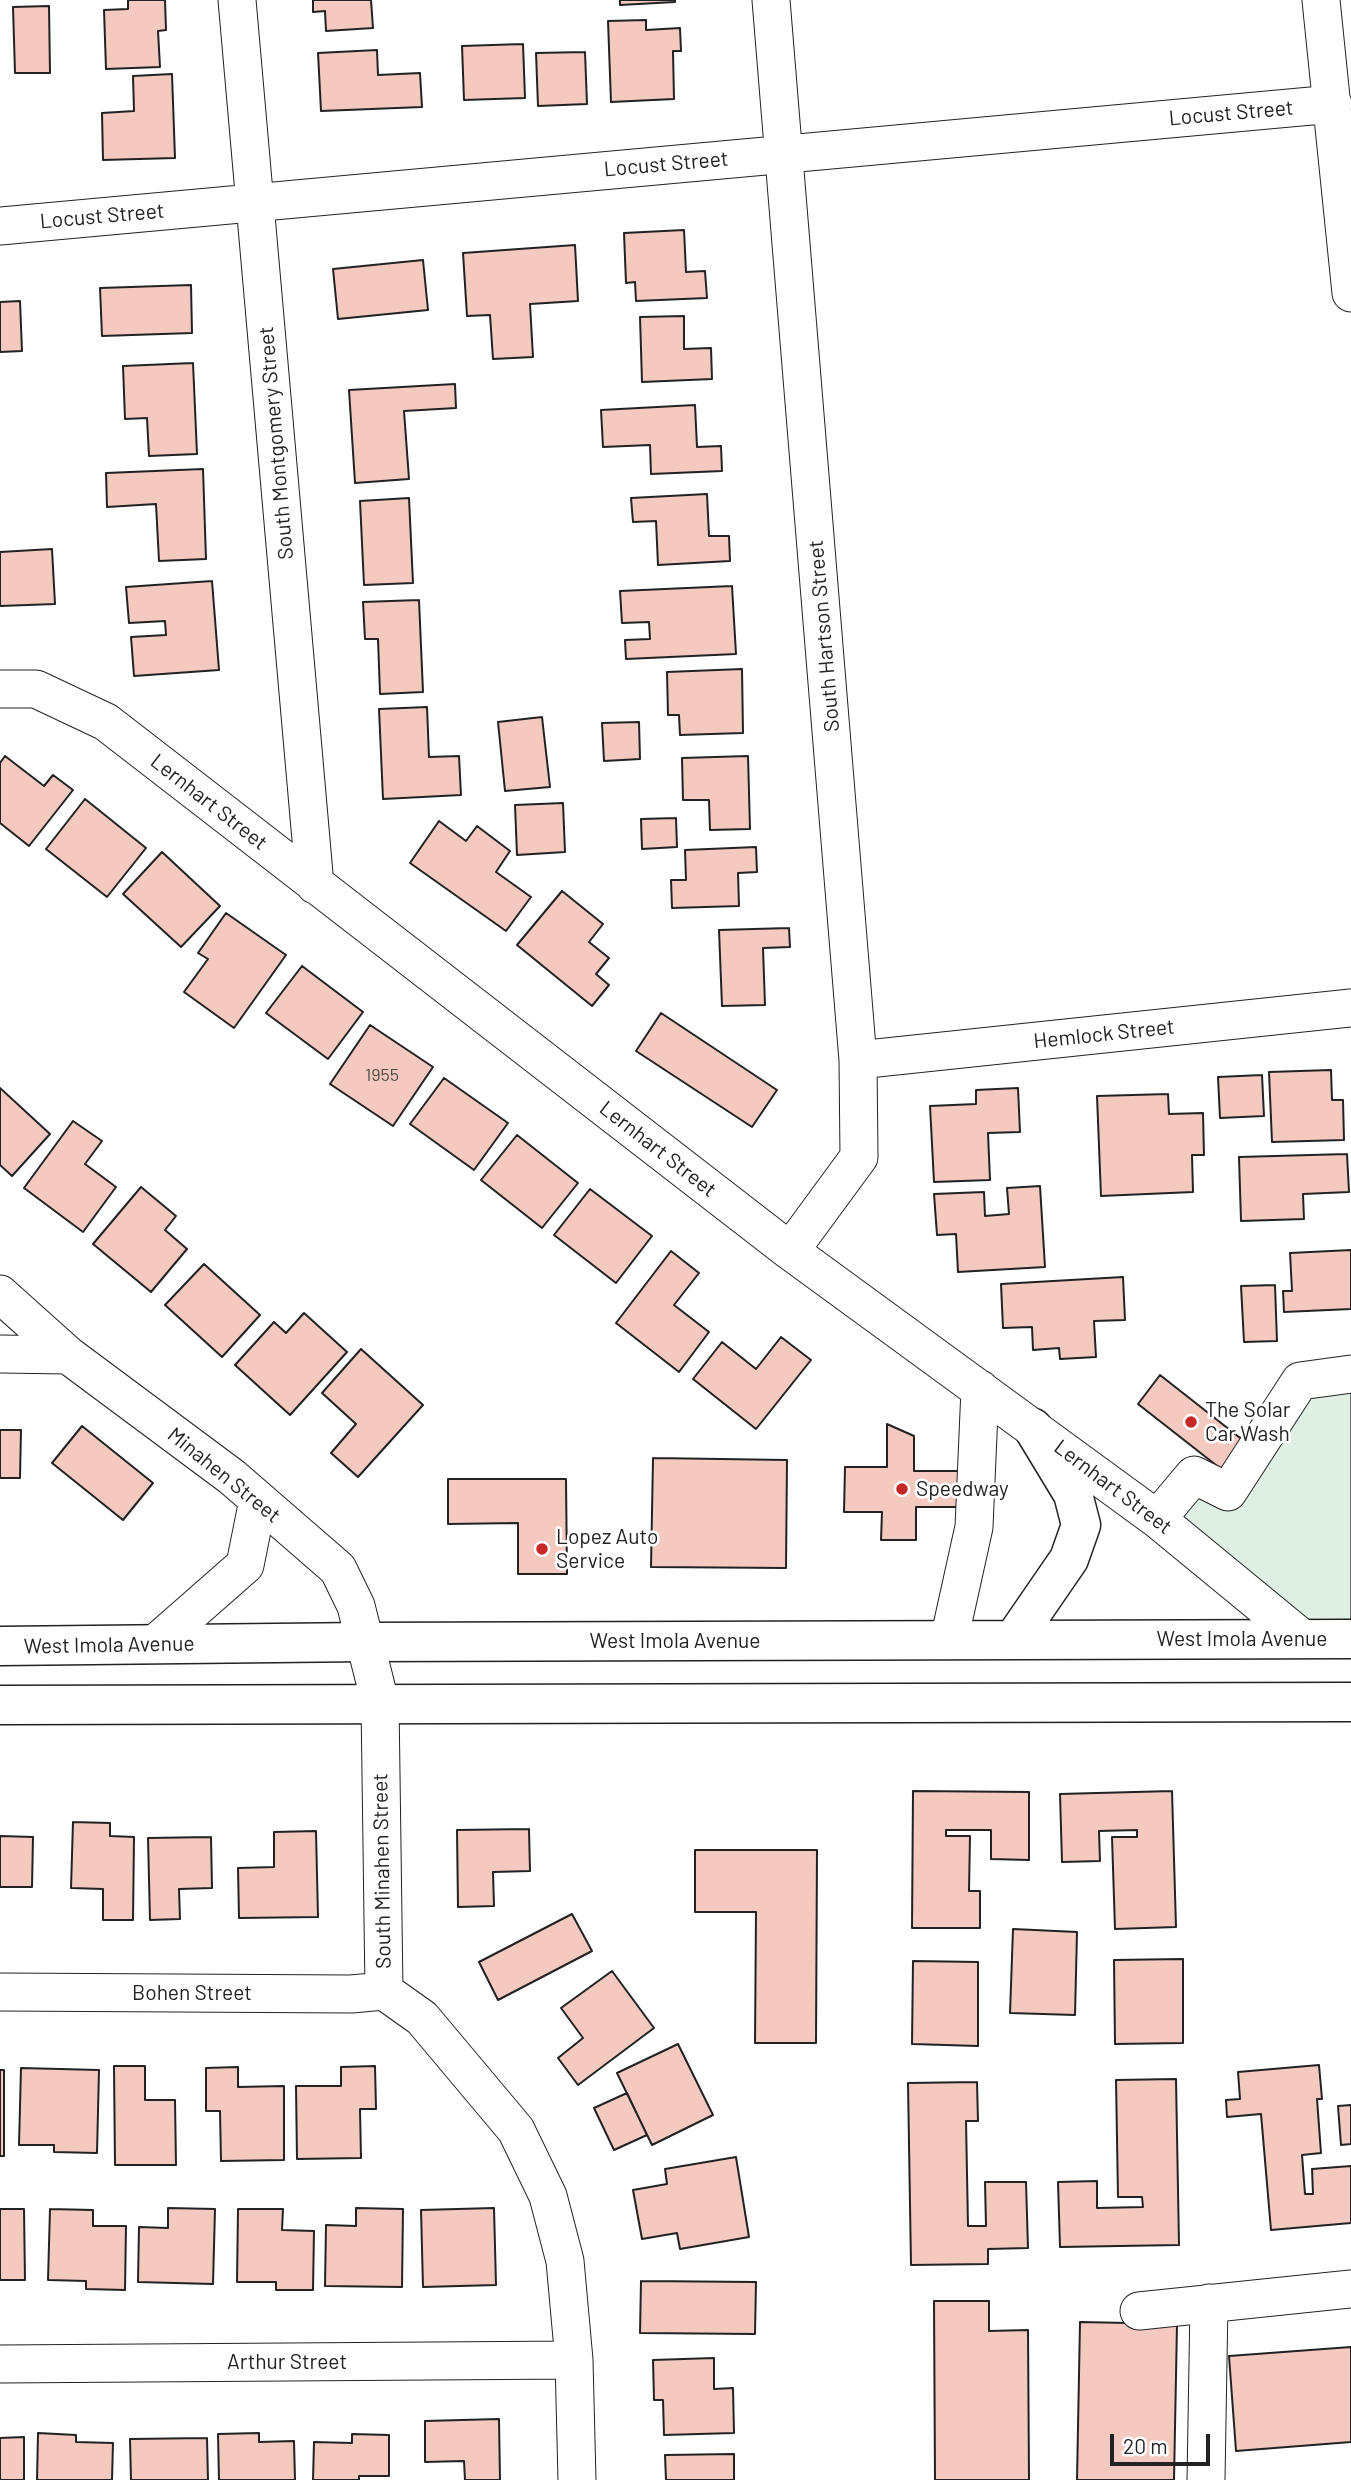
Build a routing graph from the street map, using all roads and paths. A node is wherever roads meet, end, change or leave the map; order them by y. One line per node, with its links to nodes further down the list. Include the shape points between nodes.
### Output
1 (237, 0): 6 (street, South Montgomery Street)
2 (771, 0): 5 (street, South Hartson Street)
3 (1321, 0): 4 (street)
4 (1333, 104): 5 (street, Locust Street); 8 (street)
5 (786, 153): 6 (street, Locust Street); 12 (street, South Hartson Street)
6 (254, 202): 7 (street, Locust Street); 10 (street, South Montgomery Street)
7 (0, 226)
8 (1351, 293)
9 (0, 689): 10 (street, Lernhart Street, via 36,689 106,722)
10 (315, 885): 13 (street, Lernhart Street)
11 (1351, 1008): 12 (street, Hemlock Street)
12 (858, 1060): 13 (street, South Hartson Street, via 859,1157)
13 (790, 1251): 18 (street, Lernhart Street)
14 (0, 1294): 16 (street, Minahen Street)
15 (0, 1354): 16 (street)
16 (68, 1355): 20 (street, Minahen Street)
17 (1351, 1374): 21 (street, via 1300,1381 1228,1492 1194,1475)
18 (980, 1389): 19 (street, Lernhart Street); 25 (street, via 974,1527)
19 (1033, 1428): 21 (street, Lernhart Street); 22 (main road, via 1073,1494 1081,1525 1069,1559)
20 (258, 1500): 26 (street, Minahen Street, via 338,1569 356,1606); 27 (street, via 245,1565)
21 (1157, 1519): 23 (street, Lernhart Street)
22 (1014, 1639): 23 (main road, West Imola Avenue); 25 (main road, West Imola Avenue)
23 (1303, 1639): 24 (main road, West Imola Avenue)
24 (1351, 1639)
25 (949, 1640): 26 (main road, West Imola Avenue)
26 (366, 1642): 27 (main road, West Imola Avenue); 29 (street, Minahen Street)
27 (155, 1644): 28 (main road, West Imola Avenue)
28 (0, 1646)
29 (380, 1702): 30 (main road); 31 (main road); 32 (street, South Minahen Street)
30 (1351, 1702)
31 (0, 1704)
32 (384, 1991): 33 (street, Bohen Street); 37 (street, South Minahen Street, via 422,2018 516,2130 548,2196 565,2261)
33 (0, 1992)
34 (1351, 2289): 35 (street)
35 (1209, 2303): 36 (street); 40 (street)
36 (1139, 2311)
37 (574, 2360): 38 (street, Arthur Street); 39 (street, South Minahen Street)
38 (0, 2364)
39 (577, 2480)
40 (1206, 2480)

